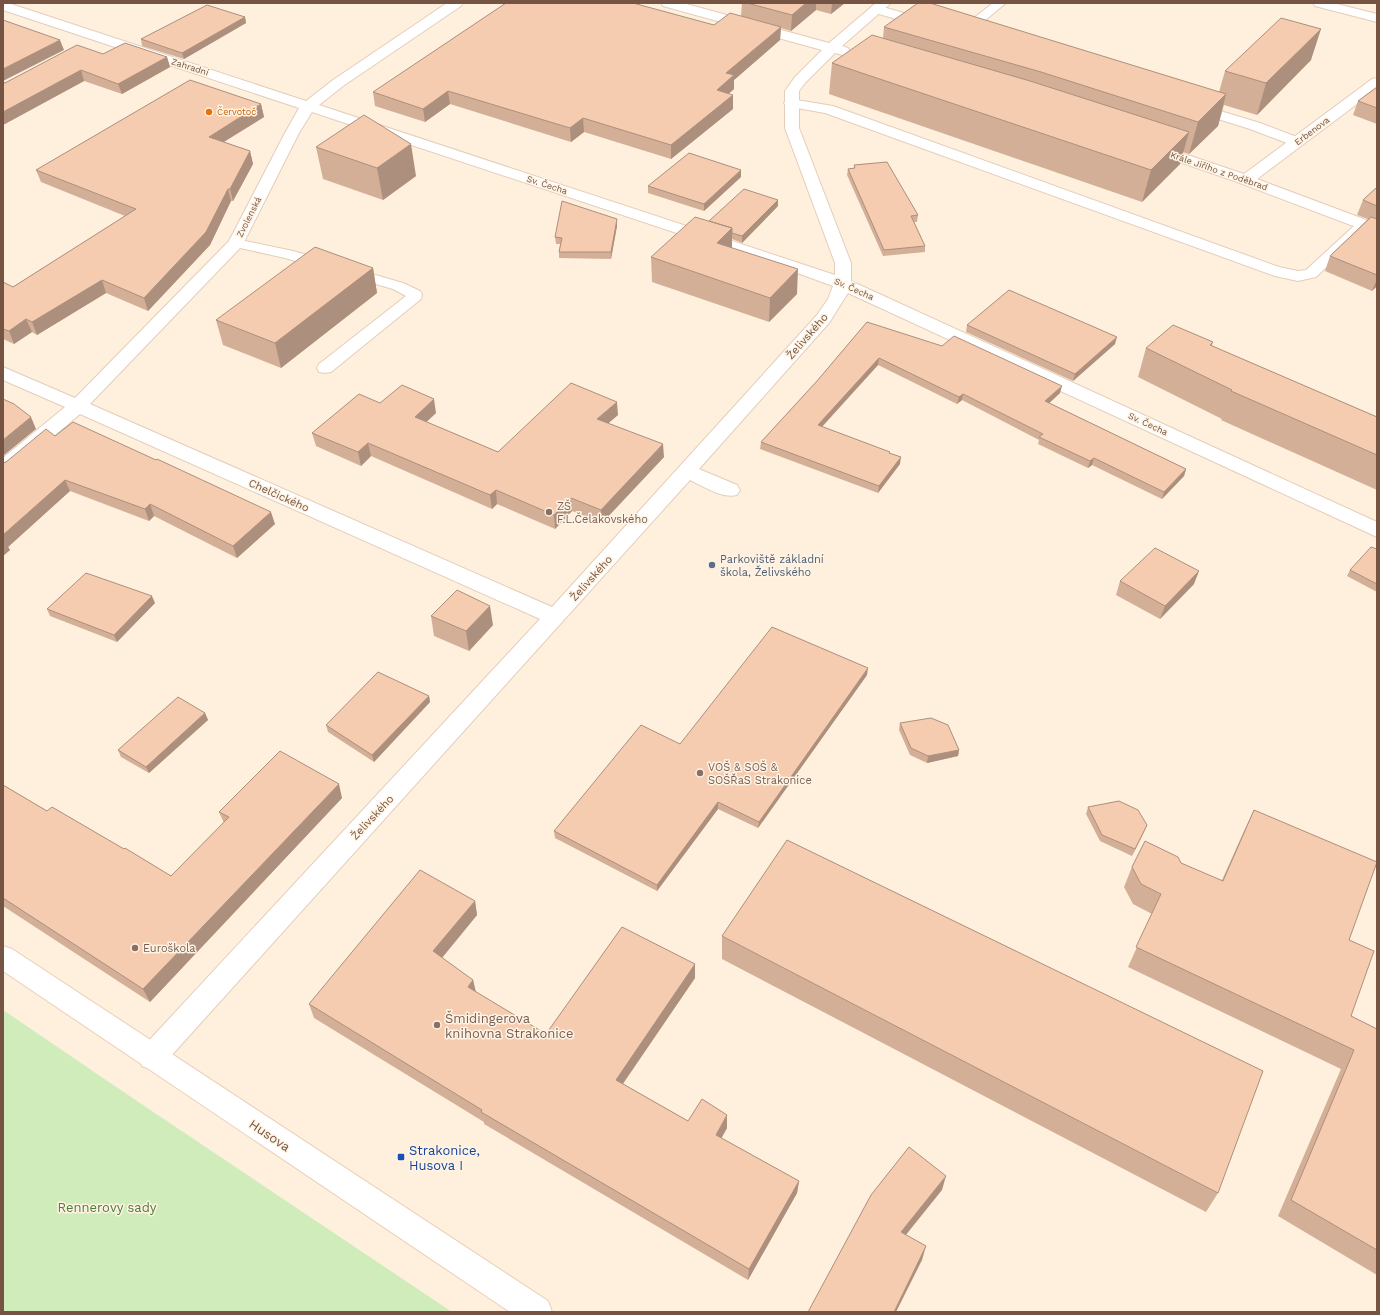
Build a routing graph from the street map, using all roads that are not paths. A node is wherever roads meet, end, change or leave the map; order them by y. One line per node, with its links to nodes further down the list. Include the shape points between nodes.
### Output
1 (456, 3): 17 (street, Zvolenská)
2 (668, 3): 12 (street)
3 (1000, 3): 8 (lane)
4 (1318, 3): 7 (lane)
5 (3, 6): 9 (street, Zahradní)
6 (880, 6): 8 (lane); 12 (street, Želivského)
7 (1377, 18)
8 (961, 34): 10 (lane)
9 (100, 38): 11 (street); 17 (street, Zahradní)
10 (975, 38)
11 (87, 45)
12 (832, 48): 13 (street); 16 (street, Želivského, via 800,80 792,91)
13 (855, 55)
14 (1377, 82): 18 (street, Erbenova)
15 (1179, 102): 18 (lane)
16 (791, 103): 21 (lane, via 828,109 1275,271 1298,276 1311,274); 23 (street, Želivského, via 792,128 843,263)
17 (308, 106): 22 (street, Zvolenská); 23 (street, Sv. Čecha)
18 (1296, 142): 20 (street, Erbenova)
19 (1141, 144): 20 (street, Krále Jiřího z Poděbrad)
20 (1246, 180): 21 (street, Krále Jiřího z Poděbrad)
21 (1370, 227)
22 (236, 243): 24 (lane, via 288,254 398,286 414,294 413,299); 26 (street, Zvolenská)
23 (844, 284): 28 (street, Želivského, via 837,301 823,319); 30 (street, Sv. Čecha)
24 (325, 368)
25 (3, 373): 26 (street, Chelčického)
26 (78, 406): 27 (street, Zvolenská); 31 (street, Chelčického)
27 (3, 468)
28 (687, 471): 29 (street); 31 (street, Želivského)
29 (730, 490)
30 (1377, 530)
31 (556, 617): 33 (street, Želivského)
32 (3, 956): 33 (street, Husova)
33 (152, 1057): 34 (street, Husova)
34 (537, 1312)

